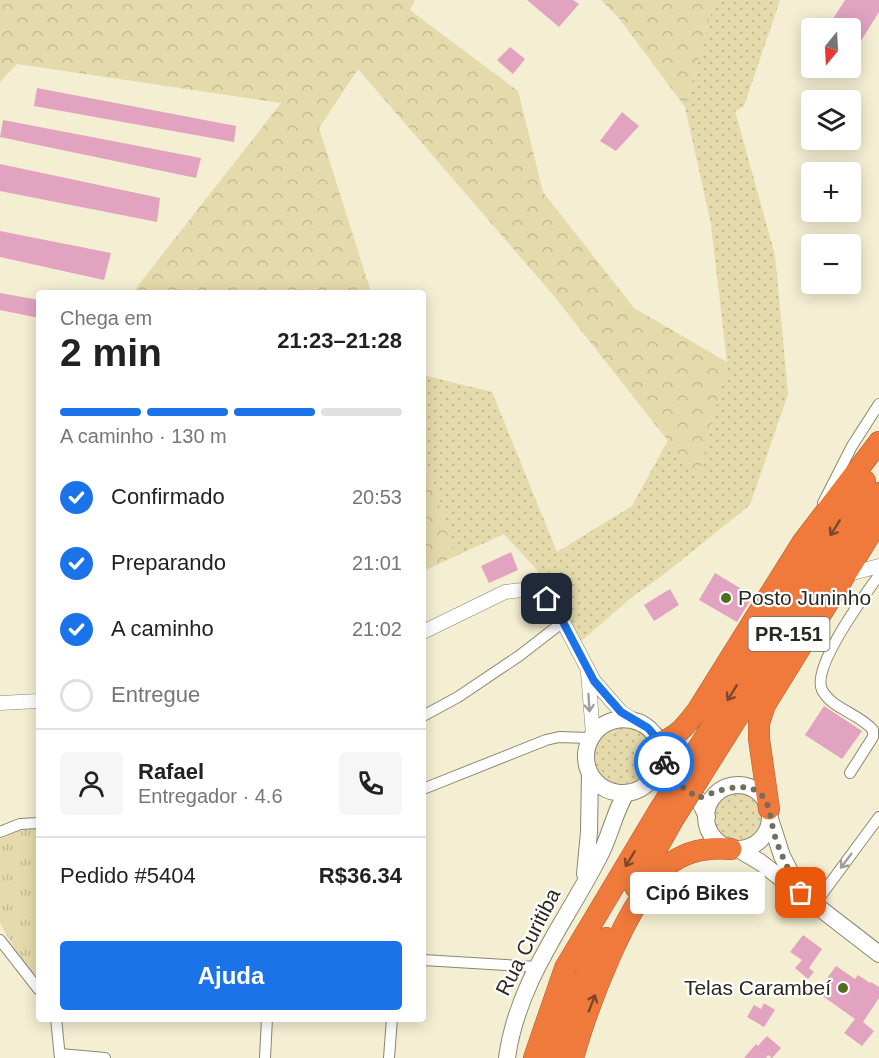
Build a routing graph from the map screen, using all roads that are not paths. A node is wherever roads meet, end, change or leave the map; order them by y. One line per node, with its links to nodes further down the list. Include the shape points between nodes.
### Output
1 (879, 404): 6 (street, via 852,446)
2 (879, 442): 6 (highway)
3 (879, 458): 21 (highway, PR-151, one-way to 21)
4 (879, 493): 21 (highway, PR-151)
5 (879, 520): 8 (highway)
6 (802, 543): 18 (highway, via 697,711)
7 (879, 566): 8 (street)
8 (845, 575): 28 (highway, via 765,705 759,723)
9 (879, 575): 20 (street, via 826,658 820,677 822,689 834,704 873,730 873,737)
10 (563, 622): 11 (street, via 540,588 505,592); 12 (street); 15 (street, via 510,662)
11 (426, 631)
12 (588, 670): 16 (street, via 621,712); 17 (street, one-way to 17)
13 (36, 701): 14 (street)
14 (0, 703)
15 (426, 714)
16 (640, 723): 17 (main road, via 616,720 605,724); 18 (main road, via 654,735)
17 (592, 737): 19 (main road, via 586,752); 22 (street, via 559,737)
18 (660, 749): 21 (main road); 23 (main road, via 656,774)
19 (590, 773): 25 (main road, via 605,789); 34 (main road)
20 (850, 773)
21 (687, 776): 23 (main road); 26 (main road); 27 (highway, PR-151, bridge)
22 (426, 788)
23 (644, 788): 25 (main road)
24 (727, 788): 26 (main road); 28 (main road, via 752,789 765,800); 29 (main road, via 715,796)
25 (626, 793): 34 (main road, Rua Curitiba, via 604,848)
26 (698, 798): 29 (main road)
27 (667, 813): 50 (highway, PR-151, one-way to 50, via 565,968); 51 (highway, PR-151, via 580,985)
28 (770, 814): 33 (main road, via 763,838 751,846); 35 (main road, via 782,856)
29 (706, 817): 33 (main road, via 712,836)
30 (879, 817): 36 (street, one-way to 36)
31 (36, 823): 32 (street)
32 (0, 832)
33 (735, 849): 35 (main road, via 750,855); 52 (highway, one-way to 33, via 616,945 653,881 665,867 688,853 710,848)
34 (584, 883): 40 (main road, Rua Curitiba)
35 (801, 893): 36 (main road)
36 (814, 905): 38 (main road)
37 (0, 940): 41 (street)
38 (879, 954)
39 (426, 960): 40 (street)
40 (537, 967): 49 (main road, Rua Curitiba, via 517,1010)
41 (36, 986)
42 (56, 1022): 45 (street)
43 (267, 1022): 47 (street)
44 (392, 1022): 48 (street)
45 (60, 1056): 46 (street)
46 (105, 1058)
47 (265, 1058)
48 (389, 1058)
49 (507, 1058)
50 (534, 1058)
51 (555, 1058)
52 (573, 1058)

